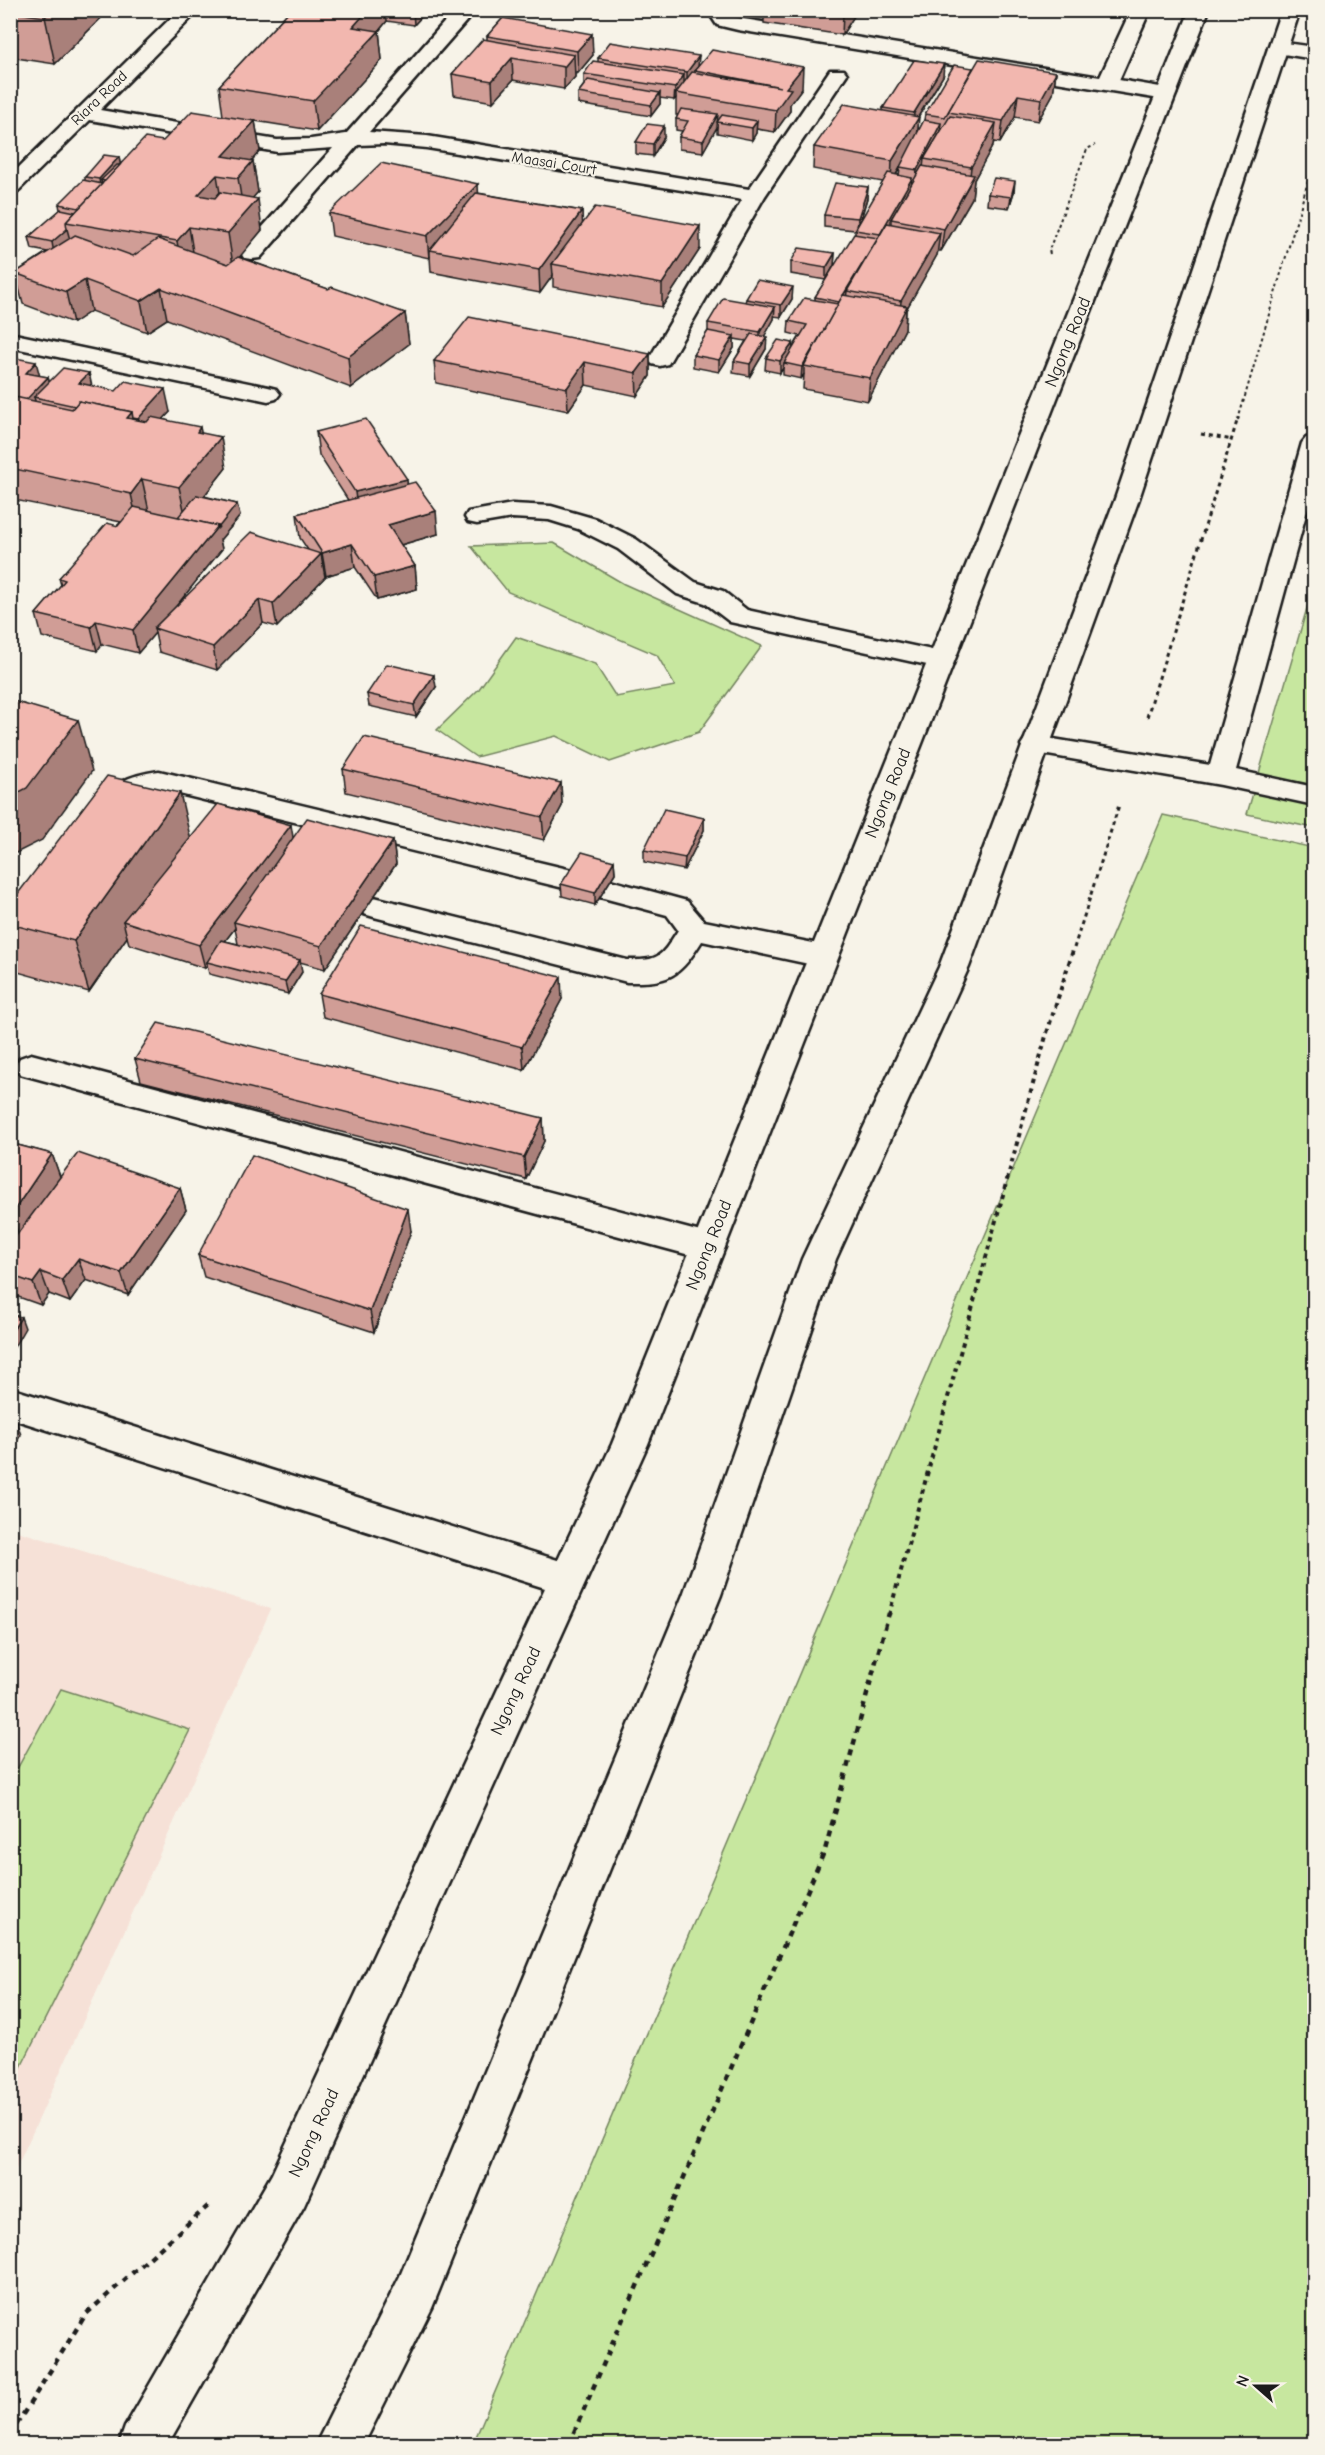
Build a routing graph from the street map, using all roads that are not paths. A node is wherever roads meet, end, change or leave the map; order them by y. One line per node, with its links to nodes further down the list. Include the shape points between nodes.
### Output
1 (190, 10): 12 (main road, Riara Road)
2 (724, 10): 10 (main road, via 720,16 724,21 738,24)
3 (1141, 10): 10 (main road)
4 (1200, 10): 11 (main road, Ngong Road)
5 (1291, 10): 7 (main road)
6 (462, 14): 13 (main road)
7 (1278, 48): 8 (main road); 23 (main road, via 1127,499)
8 (1314, 53)
9 (837, 74): 15 (main road)
10 (1107, 84): 11 (main road)
11 (1166, 94): 22 (main road, Ngong Road)
12 (84, 113): 13 (main road, Maasai Court, via 277,146); 14 (main road, Riara Road)
13 (352, 139): 15 (main road, Maasai Court, via 427,142); 16 (main road)
14 (10, 188)
15 (755, 196): 18 (main road)
16 (252, 253)
17 (10, 340): 19 (main road)
18 (660, 358)
19 (268, 394)
20 (1314, 443): 24 (main road)
21 (477, 517): 22 (main road, via 512,511 551,513 587,524 627,544 686,588 714,597 739,616)
22 (941, 660): 31 (main road, Ngong Road)
23 (1035, 745): 24 (main road); 37 (main road, via 954,967 819,1259 688,1628 416,2292)
24 (1221, 776): 25 (main road)
25 (1314, 796)
26 (90, 830): 27 (main road, via 118,794 141,782 159,780)
27 (572, 880)
28 (606, 889): 30 (main road, via 678,909)
29 (374, 907): 30 (main road, via 627,971 650,973 670,966)
30 (694, 929): 31 (main road)
31 (824, 956): 33 (main road, Ngong Road)
32 (32, 1066): 33 (main road)
33 (708, 1247): 35 (main road, Ngong Road, via 630,1444)
34 (10, 1403): 35 (main road)
35 (567, 1579): 36 (main road, Ngong Road, via 288,2190)
36 (142, 2445)
37 (339, 2445)

